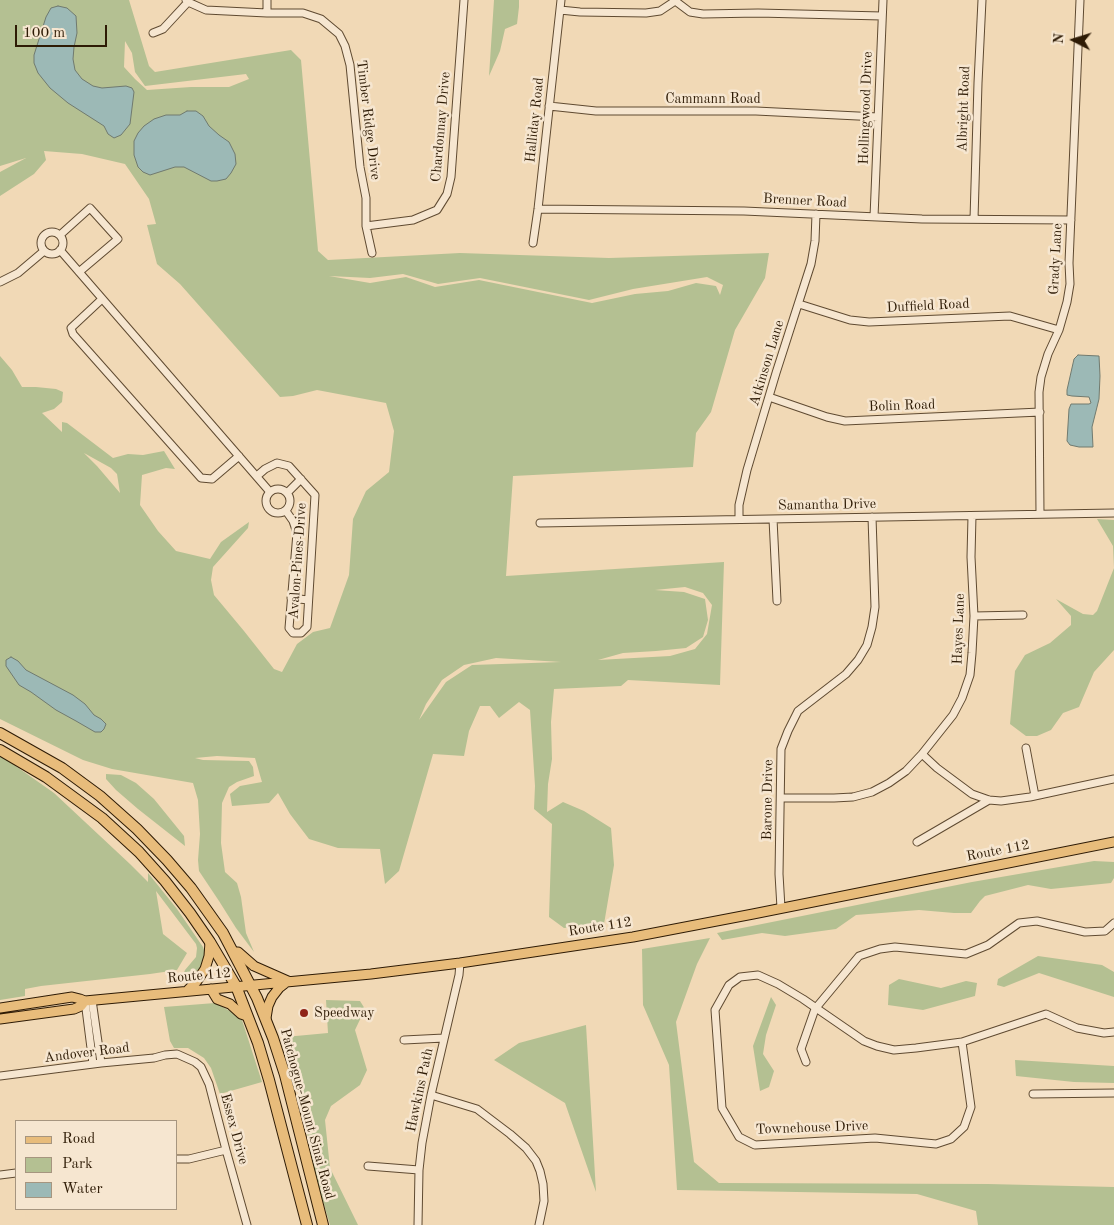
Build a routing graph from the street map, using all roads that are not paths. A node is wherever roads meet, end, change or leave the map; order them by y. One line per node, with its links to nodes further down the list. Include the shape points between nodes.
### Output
1 (267, 0): 10 (street)
2 (464, 0): 20 (street, Chardonnay Drive, via 451,177 447,194 437,210 414,220)
3 (561, 0): 9 (street, Halliday Road)
4 (883, 0): 11 (street, Hollingwood Drive)
5 (982, 0): 18 (street, Albright Road)
6 (1080, 0): 19 (street, Grady Lane)
7 (187, 1): 10 (street, Timber Ridge Drive, via 206,10); 12 (street, via 164,29)
8 (674, 1): 9 (street, via 660,11 646,13); 11 (street, via 690,12 703,14)
9 (560, 10): 13 (street, Halliday Road)
10 (267, 13): 20 (street, Timber Ridge Drive, via 303,13 321,19 339,34 345,46 366,198)
11 (882, 16): 14 (street, Hollingwood Drive)
12 (153, 33)
13 (548, 106): 14 (street, Cammann Road, via 596,111 756,112); 15 (street, Halliday Road)
14 (878, 118): 17 (street, Hollingwood Drive)
15 (538, 209): 16 (street, Brenner Road); 22 (street, Halliday Road)
16 (816, 214): 17 (street, Brenner Road); 29 (street, Atkinson Lane, via 811,264)
17 (874, 217): 18 (street, Brenner Road)
18 (974, 219): 19 (street, Brenner Road)
19 (1071, 220): 30 (street, Grady Lane, via 1070,284)
20 (366, 226): 25 (street, Timber Ridge Drive)
21 (60, 235): 23 (street, via 63,244); 24 (street, via 50,232 44,235 41,241); 26 (street, via 90,208 118,239)
22 (533, 243)
23 (60, 250): 24 (street, via 54,254); 26 (street)
24 (44, 251): 27 (street, via 18,273)
25 (372, 253)
26 (79, 272): 28 (street)
27 (0, 282)
28 (102, 299): 33 (street); 33 (street, via 72,328 73,334 201,478 212,479)
29 (799, 304): 30 (street, Duffield Road, via 839,318 869,322 1010,316); 31 (street, Atkinson Lane)
30 (1060, 330): 32 (street, Grady Lane, via 1041,377)
31 (769, 397): 32 (street, Bolin Road, via 845,421); 43 (street, Atkinson Lane, via 743,486)
32 (1040, 412): 40 (street, Grady Lane)
33 (239, 456): 34 (street)
34 (257, 476): 35 (street, Avalon Pines Drive, via 277,463 289,466); 36 (street)
35 (301, 479): 37 (street, Avalon Pines Drive); 47 (street, Avalon Pines Drive, via 315,495)
36 (270, 492): 37 (street); 38 (street, via 266,498 268,509 277,514)
37 (287, 492): 38 (street, via 290,504)
38 (286, 511): 46 (street, Avalon Pines Drive, via 296,533)
39 (1114, 513): 40 (street, Samantha Drive)
40 (1040, 514): 41 (street, Samantha Drive)
41 (972, 516): 42 (street, Samantha Drive); 50 (street, Hayes Lane)
42 (872, 517): 44 (street, Samantha Drive); 59 (street, Barone Drive, via 875,607 867,645 846,674 798,711 781,749)
43 (739, 519): 44 (street, Samantha Drive); 45 (street, Samantha Drive)
44 (774, 519): 48 (street)
45 (540, 522)
46 (291, 598): 47 (street); 47 (street, Avalon Pines Drive, via 289,628 301,633 307,626)
47 (308, 600)
48 (777, 601)
49 (1024, 615): 50 (street)
50 (974, 616): 54 (street, Hayes Lane, via 970,675 962,698 953,715)
51 (0, 733): 56 (highway, Patchogue-Mount Sinai Road, via 62,768)
52 (1026, 748): 57 (street)
53 (0, 750): 58 (highway, Patchogue-Mount Sinai Road)
54 (922, 754): 59 (street, Hayes Lane, via 900,775 872,792 853,797); 60 (street, via 972,794)
55 (1114, 779): 57 (street)
56 (84, 785): 58 (highway); 66 (highway, Patchogue-Mount Sinai Road, via 137,829 191,888)
57 (1035, 796): 60 (street)
58 (76, 798): 65 (highway, Patchogue-Mount Sinai Road, via 139,852)
59 (781, 798): 63 (street, Barone Drive)
60 (989, 800): 61 (street)
61 (917, 842)
62 (1114, 842): 63 (main road, Route 112)
63 (781, 908): 67 (main road, Route 112, via 633,937)
64 (1114, 923): 75 (street, via 1105,932 1085,932 1037,921 1019,923 988,945 966,954 895,947 880,949 859,956)
65 (210, 942): 70 (highway, Patchogue-Mount Sinai Road); 72 (main road, via 205,969)
66 (233, 952): 68 (main road, via 238,952 254,966); 69 (highway, Patchogue-Mount Sinai Road)
67 (460, 963): 68 (main road, Route 112); 80 (street, Hawkins Path)
68 (288, 981): 69 (main road, Route 112); 77 (main road, via 272,997)
69 (250, 985): 70 (main road, Route 112); 77 (highway, Patchogue-Mount Sinai Road)
70 (236, 986): 71 (main road, Route 112); 76 (highway, Patchogue-Mount Sinai Road)
71 (211, 989): 72 (main road, Route 112); 76 (main road, via 217,999)
72 (187, 991): 73 (main road, Route 112)
73 (89, 1001): 74 (main road, Route 112, via 72,998); 78 (main road, Route 112, via 74,1009); 85 (street)
74 (0, 1008)
75 (815, 1009): 82 (street, Townehouse Drive, via 864,1040 885,1048 894,1050); 82 (street, Townehouse Drive, via 778,984 758,975 740,977 729,985 715,1010 722,1108 739,1137 755,1145 875,1138 936,1144 951,1139 964,1127 971,1107); 84 (street, via 800,1049)
76 (248, 1016): 97 (highway, Patchogue-Mount Sinai Road, via 269,1080)
77 (266, 1018): 98 (highway, Patchogue-Mount Sinai Road, via 285,1075)
78 (0, 1019)
79 (1114, 1032): 82 (street, Townehouse Drive, via 1077,1028 1046,1014)
80 (444, 1038): 81 (street); 89 (street, Hawkins Path)
81 (404, 1040)
82 (962, 1042)
83 (177, 1054): 85 (street, Andover Road); 90 (street, Essex Drive, via 201,1067 209,1084)
84 (806, 1062)
85 (97, 1063): 86 (street, Andover Road)
86 (0, 1076)
87 (1114, 1093): 88 (street)
88 (1033, 1094)
89 (431, 1095): 93 (street, Hawkins Path); 100 (street, via 477,1109 526,1148 536,1161 543,1184 544,1200)
90 (226, 1150): 91 (street); 96 (street, Essex Drive)
91 (178, 1160)
92 (368, 1166): 93 (street)
93 (419, 1170): 99 (street, Hawkins Path)
94 (15, 1173): 95 (street)
95 (0, 1174)
96 (248, 1225)
97 (307, 1225)
98 (323, 1225)
99 (418, 1225)
100 (539, 1225)

